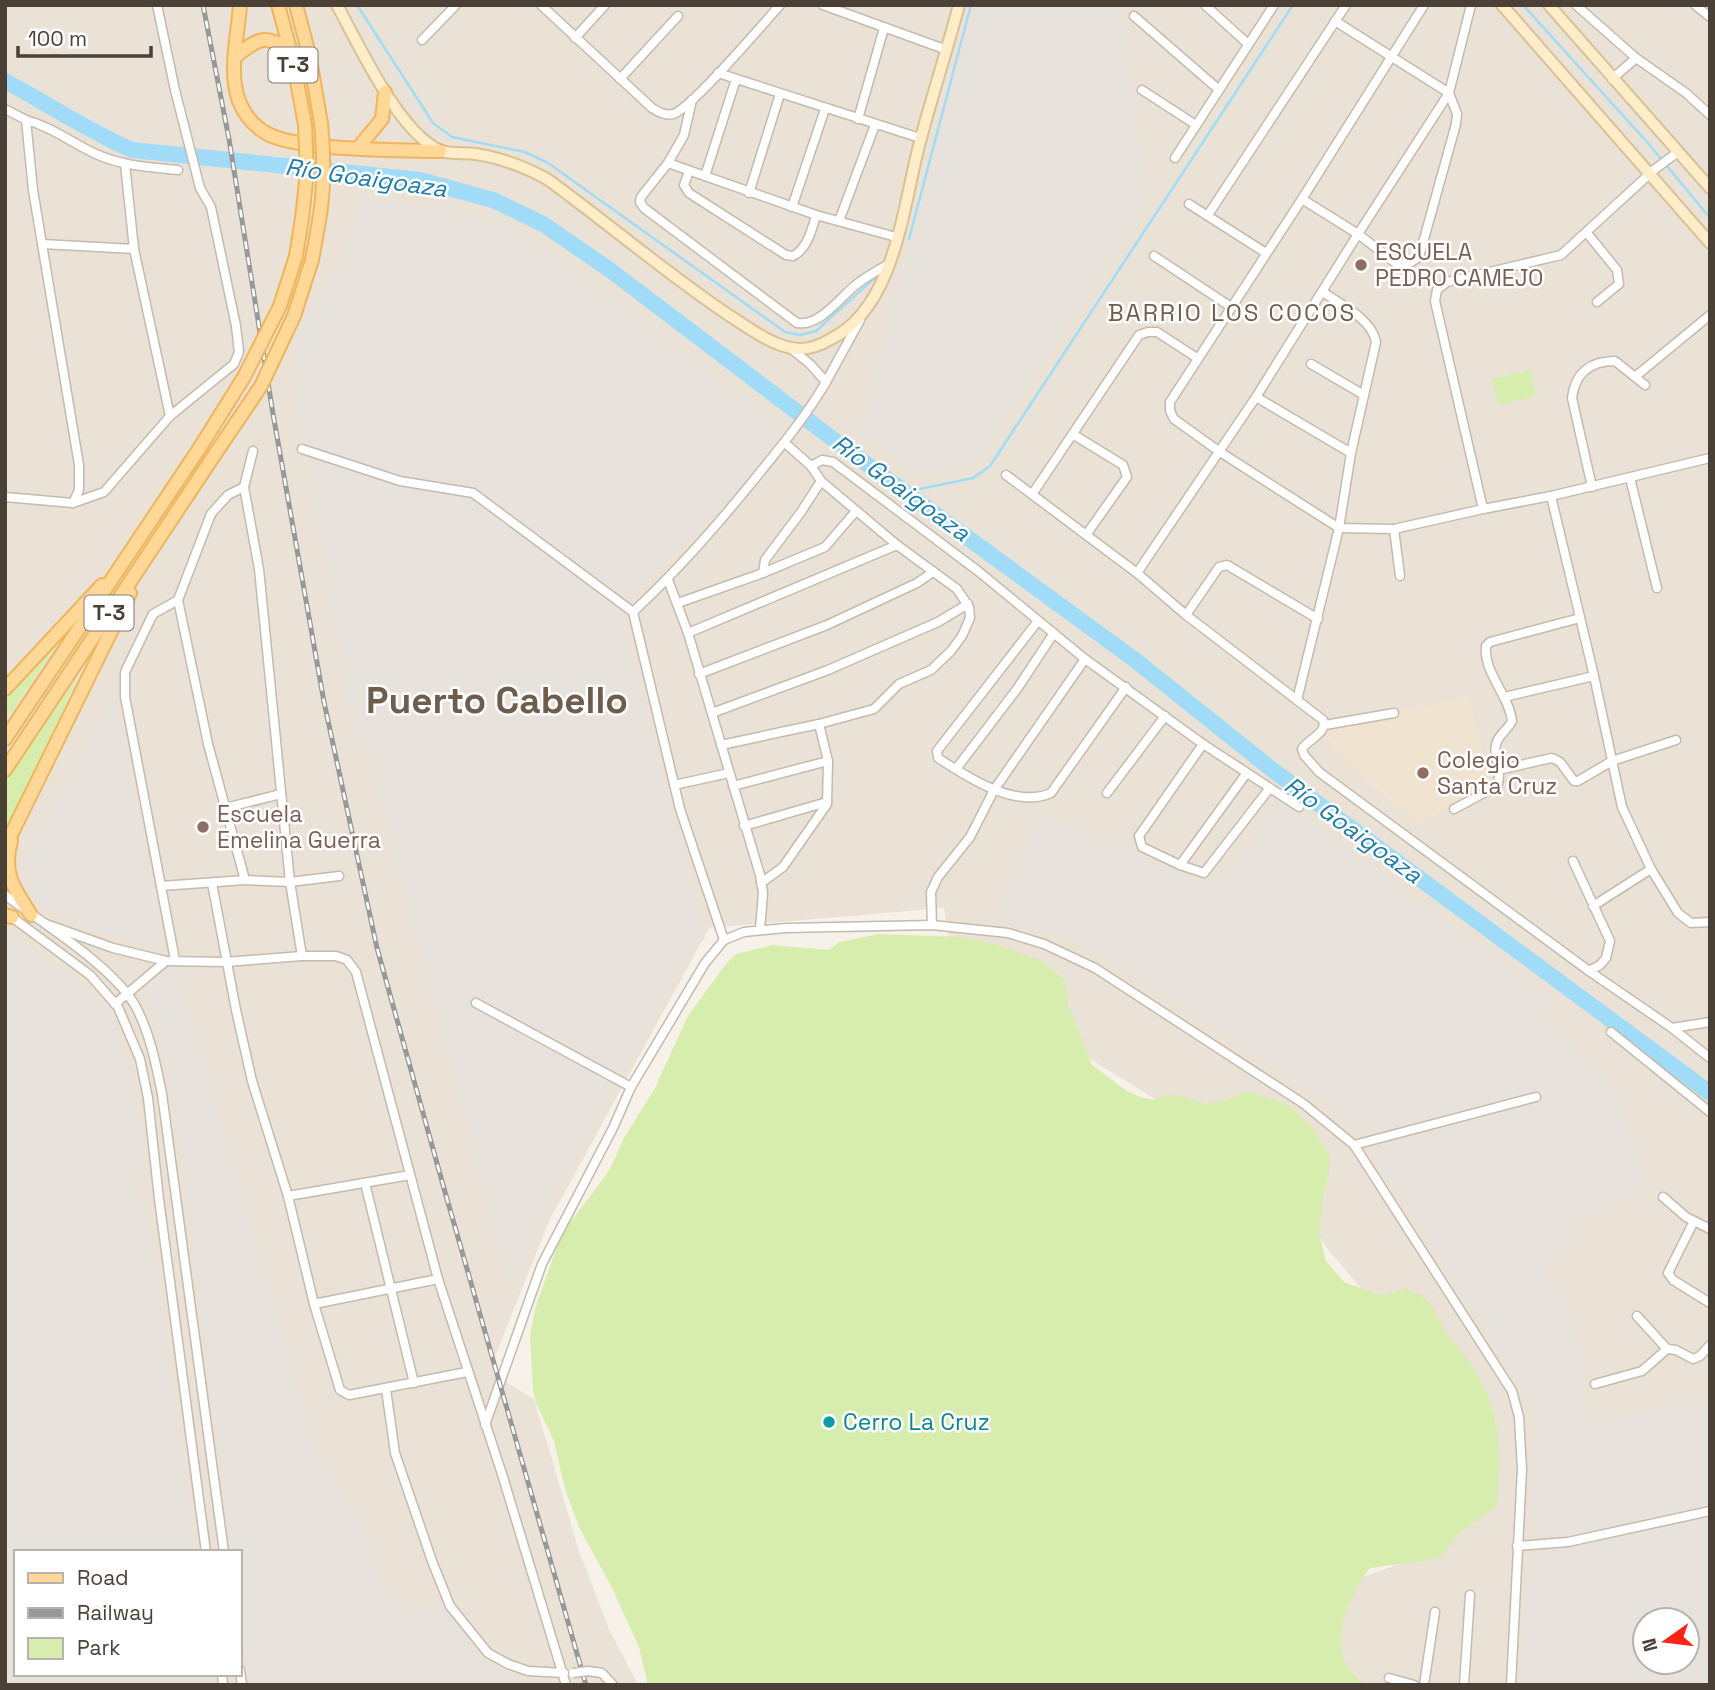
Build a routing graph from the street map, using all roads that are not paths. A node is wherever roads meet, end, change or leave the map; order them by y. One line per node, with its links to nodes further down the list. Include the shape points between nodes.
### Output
1 (158, 5): 92 (street, via 200,188 211,207 239,352 233,364)
2 (240, 5): 32 (main road)
3 (278, 5): 29 (main road, T-3)
4 (296, 5): 115 (main road, T-3, bridge, via 321,123 324,188 312,260 294,316 261,386)
5 (337, 5): 40 (main road)
6 (541, 5): 26 (street)
7 (605, 5): 26 (street)
8 (780, 5): 34 (street)
9 (822, 5): 25 (street)
10 (959, 5): 30 (main road)
11 (1205, 5): 28 (street)
12 (1274, 5): 28 (street)
13 (1346, 5): 24 (street)
14 (1424, 5): 31 (street)
15 (1471, 5): 41 (street)
16 (1502, 5): 60 (main road)
17 (1549, 5): 37 (main road)
18 (1576, 5): 33 (street)
19 (1695, 5): 23 (street)
20 (451, 7): 27 (street)
21 (678, 16): 35 (street)
22 (1134, 16): 38 (street)
23 (1710, 17)
24 (1335, 21): 31 (street); 68 (street)
25 (884, 28): 30 (street); 47 (street)
26 (576, 38): 35 (street)
27 (422, 40)
28 (1248, 44): 38 (street)
29 (290, 50): 32 (main road, via 262,39); 117 (main road, T-3, bridge, via 304,125 307,173 296,256 280,306 244,377)
30 (947, 50): 51 (main road)
31 (1391, 56): 41 (street); 64 (street)
32 (236, 57): 52 (main road, T-3, via 239,100 251,121 267,134 291,142)
33 (1636, 58): 37 (street); 46 (street)
34 (718, 73): 36 (street); 43 (street)
35 (620, 79): 43 (street, via 662,114 674,114)
36 (736, 79): 42 (street); 61 (street)
37 (1612, 79): 54 (main road)
38 (1218, 89): 50 (street)
39 (1142, 90): 50 (street)
40 (385, 92): 52 (main road, via 382,119); 53 (main road, via 416,134)
41 (1449, 93): 71 (street); 71 (street, via 1456,124 1419,257 1397,264)
42 (780, 94): 45 (street); 63 (street)
43 (692, 100): 56 (street, via 684,135)
44 (5, 109): 48 (street)
45 (825, 109): 47 (street); 66 (street)
46 (1710, 115)
47 (858, 119): 49 (street)
48 (26, 120): 57 (street); 74 (street)
49 (875, 125): 51 (street); 69 (street)
50 (1196, 125): 55 (street)
51 (920, 138): 72 (main road)
52 (358, 148): 53 (main road, T-3)
53 (440, 151): 84 (main road, via 501,160 548,179 710,302 765,339)
54 (1674, 154): 60 (street); 62 (main road)
55 (1175, 158)
56 (668, 163): 59 (street); 78 (street, via 641,197 641,205 797,323 816,319)
57 (125, 164): 58 (street); 75 (street)
58 (178, 170)
59 (690, 171): 61 (street); 67 (street, via 684,185 689,193 786,255 799,252)
60 (1652, 171): 70 (street); 73 (main road)
61 (705, 176): 63 (street)
62 (1710, 188)
63 (749, 192): 66 (street)
64 (1302, 199): 71 (street); 76 (street)
65 (1188, 204): 68 (street)
66 (792, 207): 67 (street)
67 (816, 215): 69 (street)
68 (1208, 215): 76 (street)
69 (839, 221): 72 (street)
70 (1587, 233): 80 (street, via 1619,277 1619,284); 110 (street, via 1562,255 1447,282 1437,290 1435,301)
71 (1357, 234): 79 (street)
72 (896, 237): 78 (main road)
73 (1710, 243)
74 (42, 244): 75 (street); 109 (street, via 79,465 79,490)
75 (134, 249): 92 (street)
76 (1266, 253): 81 (street)
77 (1154, 256): 81 (street)
78 (890, 262): 83 (main road)
79 (1323, 292): 90 (street, via 1374,333); 91 (street)
80 (1597, 302)
81 (1231, 307): 85 (street)
82 (1710, 315): 87 (street)
83 (862, 317): 84 (main road, via 819,346); 88 (street)
84 (790, 348): 88 (street)
85 (1197, 358): 93 (street, via 1157,332 1139,335); 97 (street, via 1170,402 1170,411 1174,419)
86 (1311, 364): 90 (street)
87 (1636, 376): 89 (street); 105 (street, via 1615,360 1599,361 1574,383 1572,398)
88 (826, 382): 94 (street)
89 (1645, 385)
90 (1364, 396): 98 (street)
91 (1256, 397): 97 (street); 98 (street)
92 (170, 416): 109 (street, via 104,492)
93 (1074, 435): 106 (street); 114 (street, via 1126,470 1126,477)
94 (785, 443): 100 (street); 122 (street)
95 (302, 449): 127 (street, via 400,481 473,493)
96 (253, 451): 104 (street)
97 (1220, 452): 112 (street); 120 (street)
98 (1351, 453): 112 (street)
99 (1710, 458): 102 (street)
100 (811, 466): 103 (street); 131 (street, via 822,460 832,462)
101 (1006, 475): 106 (street)
102 (1630, 478): 105 (street); 123 (street)
103 (821, 481): 111 (street); 119 (street, via 765,560)
104 (244, 487): 124 (street, via 228,495 211,514); 162 (street, via 259,569)
105 (1592, 487): 107 (street)
106 (1033, 493): 114 (street)
107 (1551, 496): 110 (street); 129 (street)
108 (5, 497): 109 (street)
109 (73, 503)
110 (1483, 509): 113 (street)
111 (856, 511): 116 (street); 119 (street, via 825,547)
112 (1339, 528): 113 (street); 130 (street)
113 (1394, 529): 121 (street)
114 (1086, 534): 120 (street)
115 (158, 538): 153 (main road, T-3); 168 (main road)
116 (897, 545): 118 (street); 132 (street)
117 (131, 554): 138 (main road); 146 (main road, T-3)
118 (933, 572): 126 (street, via 957,589); 135 (street, via 827,625)
119 (763, 573): 125 (street)
120 (1137, 573): 128 (street)
121 (1400, 576)
122 (668, 580): 125 (street); 127 (street)
123 (1657, 588)
124 (178, 600): 165 (street); 178 (street, via 153,614 125,672 125,697)
125 (678, 603): 132 (street)
126 (968, 604): 141 (street, via 828,670); 144 (street, via 970,618 962,636 935,667 902,681 874,709)
127 (633, 612): 157 (street)
128 (1186, 615): 130 (street, via 1219,567 1227,565); 140 (street)
129 (1580, 618): 136 (street); 139 (street, via 1488,644 1487,658)
130 (1318, 619): 140 (street)
131 (1038, 621): 133 (street); 152 (street, via 937,751 938,758)
132 (688, 633): 135 (street)
133 (1054, 633): 134 (street); 152 (street)
134 (1085, 659): 137 (street); 160 (street)
135 (699, 674): 141 (street)
136 (1594, 676): 139 (street); 151 (street)
137 (1126, 687): 143 (street); 160 (street, via 1051,793 1032,798)
138 (5, 689)
139 (1504, 697): 154 (street, via 1512,721 1496,741)
140 (1297, 700): 145 (street)
141 (712, 713): 149 (street)
142 (1394, 713): 145 (street)
143 (1165, 716): 148 (street); 161 (street)
144 (819, 724): 149 (street); 150 (street)
145 (1325, 725): 191 (street, via 1301,749 1319,772)
146 (5, 739)
147 (1676, 740): 151 (street)
148 (1203, 744): 156 (street); 171 (street, via 1139,836 1142,847)
149 (721, 745): 155 (street)
150 (828, 761): 158 (street); 163 (street)
151 (1612, 761): 154 (street, via 1578,781 1552,758); 172 (street, via 1622,807)
152 (956, 769): 160 (street)
153 (5, 770)
154 (1498, 770): 166 (street, via 1500,780 1494,788)
155 (729, 773): 157 (street); 158 (street)
156 (1246, 774): 159 (street); 171 (street)
157 (674, 785): 187 (street)
158 (733, 786): 167 (street)
159 (1269, 789): 164 (street); 171 (street, via 1208,871 1200,873)
160 (994, 790): 185 (street, via 970,837 931,892)
161 (1107, 793)
162 (281, 794): 165 (street); 175 (street)
163 (827, 802): 167 (street); 177 (street, via 783,867)
164 (1299, 807)
165 (225, 808): 174 (street)
166 (1454, 809)
167 (744, 826): 177 (street)
168 (13, 830): 169 (main road); 182 (main road, via 6,858 8,872)
169 (5, 847)
170 (1573, 861): 180 (street)
171 (1180, 865)
172 (1651, 869): 180 (street); 183 (street, via 1683,919)
173 (339, 876): 175 (street)
174 (245, 880): 175 (street); 176 (street)
175 (290, 882): 188 (street)
176 (212, 883): 178 (street); 190 (street)
177 (761, 883): 186 (street)
178 (161, 886): 189 (street)
179 (5, 895): 182 (street)
180 (1593, 906): 191 (street, via 1610,941 1606,958)
181 (7, 915): 194 (street, via 89,975)
182 (31, 915): 184 (street)
183 (1710, 922)
184 (46, 924): 189 (street, via 113,948); 192 (street, via 99,965)
185 (932, 925): 186 (street); 202 (street, via 1008,933 1095,968 1304,1104)
186 (760, 929): 187 (street)
187 (724, 940): 199 (street, via 705,963)
188 (302, 956): 190 (street); 203 (street, via 336,956 347,960 356,972)
189 (171, 961): 190 (street); 192 (street)
190 (226, 962): 207 (street, via 252,1081)
191 (1589, 971): 196 (street)
192 (127, 994): 194 (street); 204 (street, via 152,1047)
193 (476, 1003): 199 (street)
194 (115, 1004): 206 (street, via 140,1059)
195 (1710, 1022): 196 (street)
196 (1672, 1028): 198 (street)
197 (1611, 1032): 201 (street)
198 (1710, 1058)
199 (631, 1087): 224 (street, via 542,1264)
200 (1536, 1097): 202 (street)
201 (1710, 1112)
202 (1354, 1145): 230 (street, via 1513,1391 1522,1469)
203 (410, 1175): 205 (street); 211 (street)
204 (174, 1181): 206 (street); 212 (street)
205 (365, 1183): 207 (street); 213 (street)
206 (157, 1184): 214 (street)
207 (288, 1196): 216 (street)
208 (1663, 1197): 209 (street)
209 (1693, 1221): 210 (street); 215 (street, via 1668,1273)
210 (1710, 1229)
211 (438, 1279): 213 (street); 220 (street)
212 (187, 1288): 214 (street); 225 (street)
213 (391, 1289): 216 (street); 221 (street)
214 (171, 1293): 226 (street)
215 (1710, 1303)
216 (314, 1304): 223 (street, via 340,1390 349,1395)
217 (1637, 1317): 219 (street)
218 (1710, 1345): 219 (street, via 1692,1359)
219 (1667, 1349): 222 (street, via 1642,1371)
220 (467, 1372): 221 (street); 224 (street)
221 (414, 1383): 223 (street)
222 (1595, 1384)
223 (386, 1389): 235 (street, via 396,1453 450,1606 488,1653 528,1671)
224 (485, 1425): 235 (street)
225 (209, 1447): 226 (street); 227 (street)
226 (192, 1450): 228 (street)
227 (214, 1480): 228 (street); 232 (street)
228 (196, 1482): 231 (street)
229 (1710, 1511): 230 (street, via 1568,1542)
230 (1517, 1545): 242 (street)
231 (206, 1550)
232 (223, 1550)
233 (1470, 1595): 241 (street)
234 (1435, 1612): 240 (street)
235 (562, 1674): 237 (street); 238 (street, bridge, via 602,1673)
236 (1389, 1678): 239 (street)
237 (566, 1685)
238 (613, 1685)
239 (1414, 1685)
240 (1424, 1685)
241 (1464, 1685)
242 (1511, 1685)

